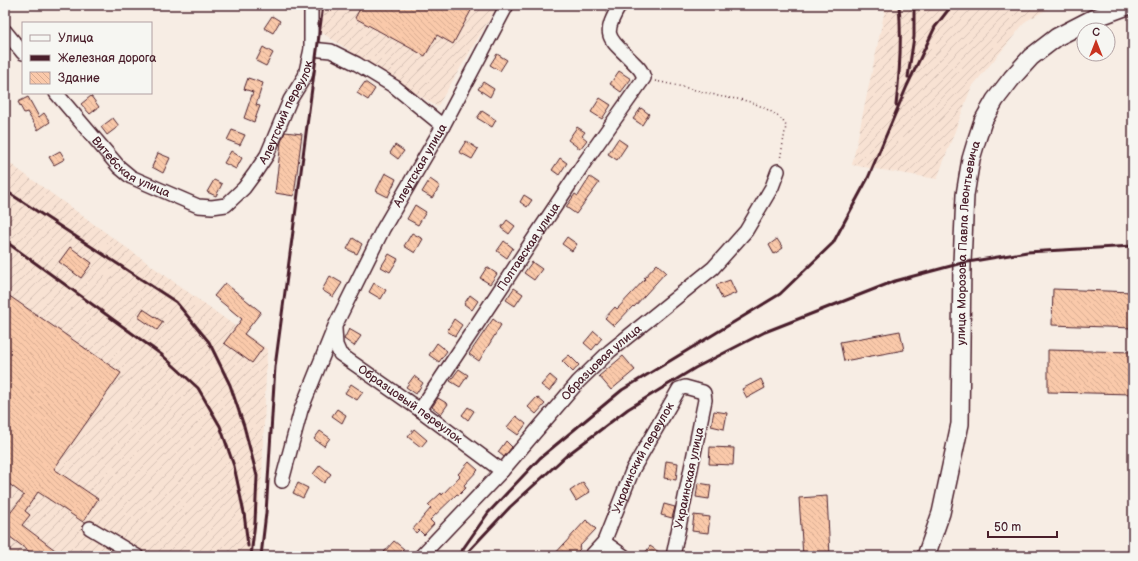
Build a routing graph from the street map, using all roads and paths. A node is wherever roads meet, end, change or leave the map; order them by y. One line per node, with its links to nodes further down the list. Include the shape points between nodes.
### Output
1 (311, 5): 6 (street, Алеутский переулок)
2 (507, 5): 10 (street, Алеутская улица)
3 (620, 5): 8 (street, via 608,29 610,38 642,71)
4 (1130, 5): 25 (main road, улица Морозова Павла Леонтьевича, via 1092,19 1057,37 1031,57 995,100 976,138 965,196 960,424 941,513)
5 (5, 31): 7 (street)
6 (311, 49): 10 (street, via 331,51 357,64 395,87); 12 (street, Алеутский переулок, via 305,76 290,100 267,155 244,188)
7 (22, 52)
8 (641, 81): 11 (path, via 675,85 745,100 783,120 786,131); 15 (street, Полтавская улица)
9 (57, 94): 12 (street, Витебская улица, via 131,178 198,206)
10 (443, 126): 13 (street, Алеутская улица, via 383,229)
11 (778, 171): 16 (street, Образцовая улица, via 772,187 746,231 713,268 610,351 578,382)
12 (226, 205)
13 (335, 326): 15 (street, Образцовый переулок, via 336,344 340,354); 17 (street, Алеутская улица, via 302,410)
14 (705, 400): 19 (street, Украинский переулок, via 703,392 686,387 679,390 633,469); 24 (street, Украинская улица)
15 (420, 410): 16 (street, Образцовый переулок)
16 (502, 471): 21 (street, Образцовая улица)
17 (282, 481)
18 (90, 528): 20 (street)
19 (604, 542): 22 (street, Украинский переулок); 23 (street)
20 (137, 556)
21 (421, 556)
22 (591, 556)
23 (624, 556)
24 (673, 556)
25 (926, 556)

